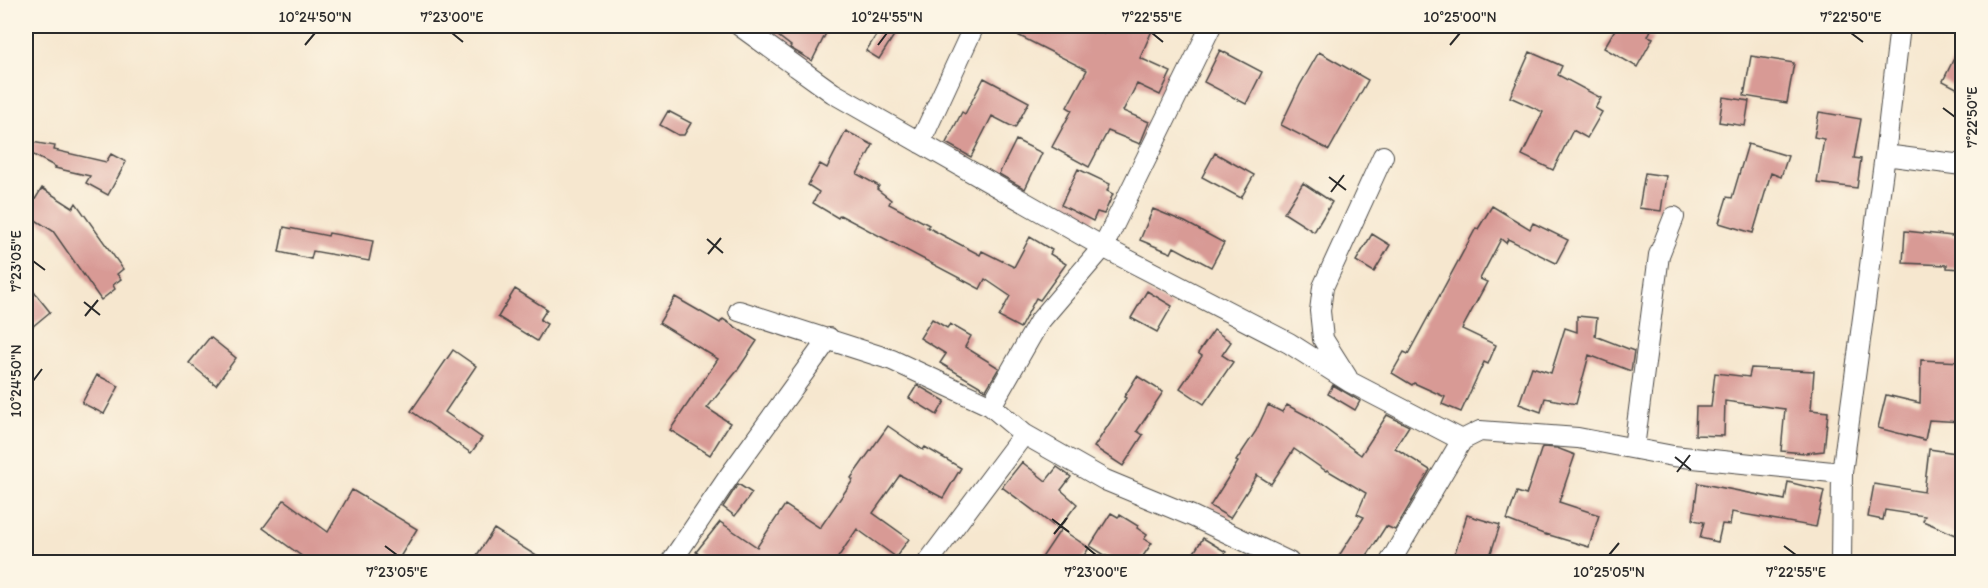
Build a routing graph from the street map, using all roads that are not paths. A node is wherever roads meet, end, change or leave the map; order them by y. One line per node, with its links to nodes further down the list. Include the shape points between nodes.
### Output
1 (740, 26): 5 (street, via 833,93)
2 (974, 26): 5 (street)
3 (1211, 26): 10 (street)
4 (1900, 26): 6 (street)
5 (920, 142): 10 (street)
6 (1885, 155): 8 (street); 18 (street)
7 (1383, 156): 13 (street, via 1323,287 1323,339)
8 (1962, 165)
9 (1674, 217): 17 (street, via 1659,255)
10 (1103, 247): 13 (street, via 1289,343); 14 (street, via 1039,322)
11 (739, 311): 12 (street)
12 (829, 338): 14 (street, via 892,360); 19 (street)
13 (1350, 382): 16 (street)
14 (991, 406): 15 (street)
15 (1024, 434): 20 (street); 21 (street, via 1105,480)
16 (1462, 440): 17 (street, via 1480,431 1578,438); 22 (street)
17 (1634, 448): 18 (street, via 1673,456)
18 (1842, 473): 23 (street)
19 (671, 562)
20 (928, 562)
21 (1289, 562)
22 (1390, 562)
23 (1841, 562)

